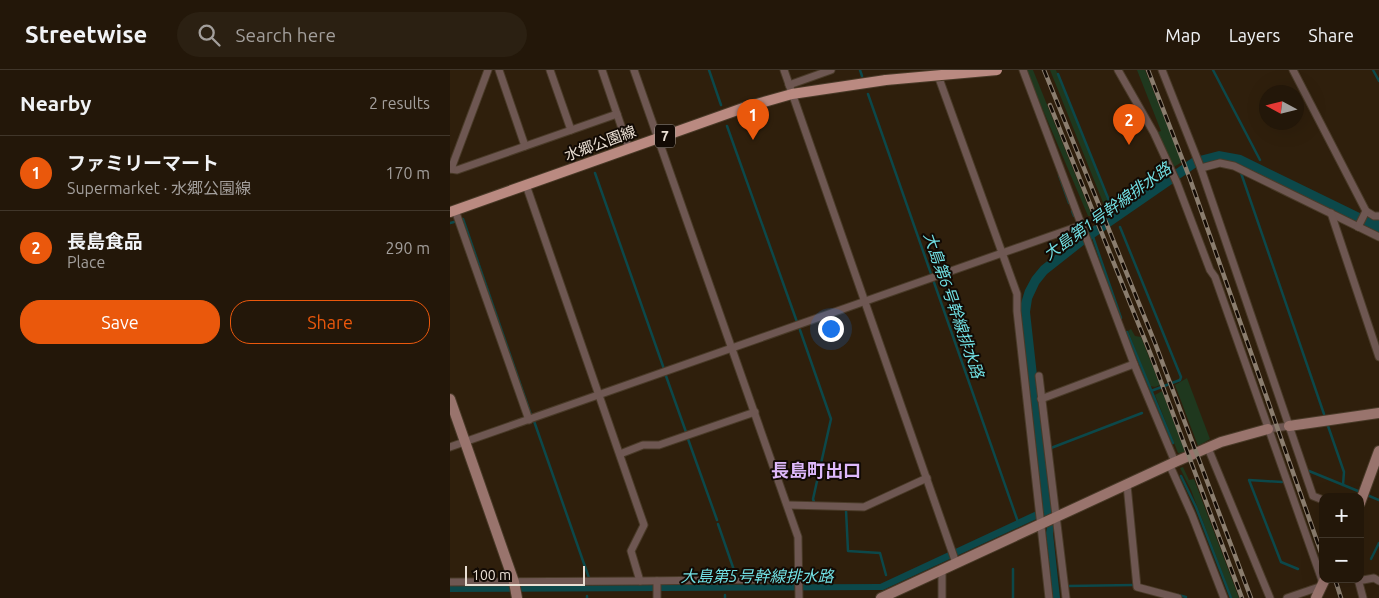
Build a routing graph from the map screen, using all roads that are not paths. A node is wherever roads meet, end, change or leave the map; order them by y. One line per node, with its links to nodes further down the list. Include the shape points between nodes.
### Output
1 (488, 70): 21 (street)
2 (499, 70): 18 (street)
3 (550, 70): 16 (street)
4 (602, 70): 15 (street)
5 (634, 70): 17 (street)
6 (784, 70): 14 (street)
7 (830, 70): 14 (street)
8 (936, 70): 30 (street)
9 (997, 70): 14 (main road, 水郷公園線 / 7, bridge)
10 (1023, 70): 28 (street)
11 (1118, 70): 43 (street, via 1177,182 1215,277)
12 (1162, 70): 20 (street)
13 (1293, 70): 24 (street)
14 (791, 90): 17 (main road, 水郷公園線 / 7); 31 (street)
15 (617, 114): 16 (street); 19 (street)
16 (571, 130): 18 (street)
17 (658, 138): 19 (main road, 水郷公園線 / 7); 32 (street)
18 (526, 146): 21 (street, via 456,170)
19 (629, 149): 22 (main road, 水郷公園線 / 7)
20 (1201, 167): 25 (street, via 1220,163 1234,166); 42 (street)
21 (450, 169)
22 (526, 185): 23 (main road, 水郷公園線 / 7); 36 (street)
23 (453, 211): 41 (street)
24 (1366, 212): 26 (street); 27 (street)
25 (1331, 213): 27 (street); 33 (street)
26 (1379, 216)
27 (1359, 226): 29 (street)
28 (1083, 228): 30 (street); 34 (street)
29 (1379, 237)
30 (1003, 253): 31 (street); 56 (street, via 1017,294)
31 (866, 300): 32 (street); 50 (street)
32 (732, 348): 36 (street); 39 (street)
33 (1379, 357)
34 (1134, 364): 38 (street); 49 (street)
35 (1039, 376): 38 (street)
36 (599, 395): 41 (street); 48 (street)
37 (450, 399): 44 (street)
38 (1041, 399): 55 (street)
39 (755, 412): 48 (street, via 659,445 643,445); 54 (street)
40 (1379, 413): 42 (street)
41 (529, 420): 44 (street)
42 (1289, 426): 43 (street); 53 (street, via 1313,496)
43 (1268, 429): 46 (street); 59 (street)
44 (465, 442): 45 (street); 66 (street)
45 (450, 447)
46 (1208, 448): 49 (street); 78 (street)
47 (1379, 451): 52 (street)
48 (620, 454): 61 (street, via 644,525 631,551)
49 (1172, 464): 51 (street); 77 (street)
50 (927, 478): 54 (street, via 864,507); 57 (street)
51 (1127, 485): 55 (street); 76 (street, via 1137,587)
52 (1364, 493)
53 (1319, 498)
54 (788, 505): 62 (street, via 798,536)
55 (1056, 517): 56 (street); 75 (street)
56 (1042, 522): 57 (street); 74 (street)
57 (956, 561): 58 (street)
58 (942, 570): 72 (street); 73 (street)
59 (1319, 572)
60 (1364, 580): 63 (street, via 1374,578)
61 (640, 581): 65 (street); 66 (street)
62 (798, 581): 65 (street); 70 (street)
63 (1379, 581)
64 (450, 582): 66 (street)
65 (657, 582): 69 (street)
66 (515, 583): 71 (street)
67 (1323, 583): 79 (street); 80 (street)
68 (1360, 583): 81 (street)
69 (657, 595)
70 (799, 595)
71 (516, 597)
72 (881, 598)
73 (942, 598)
74 (1049, 598)
75 (1066, 598)
76 (1178, 598)
77 (1224, 598)
78 (1270, 598)
79 (1287, 598)
80 (1316, 598)
81 (1363, 598)

